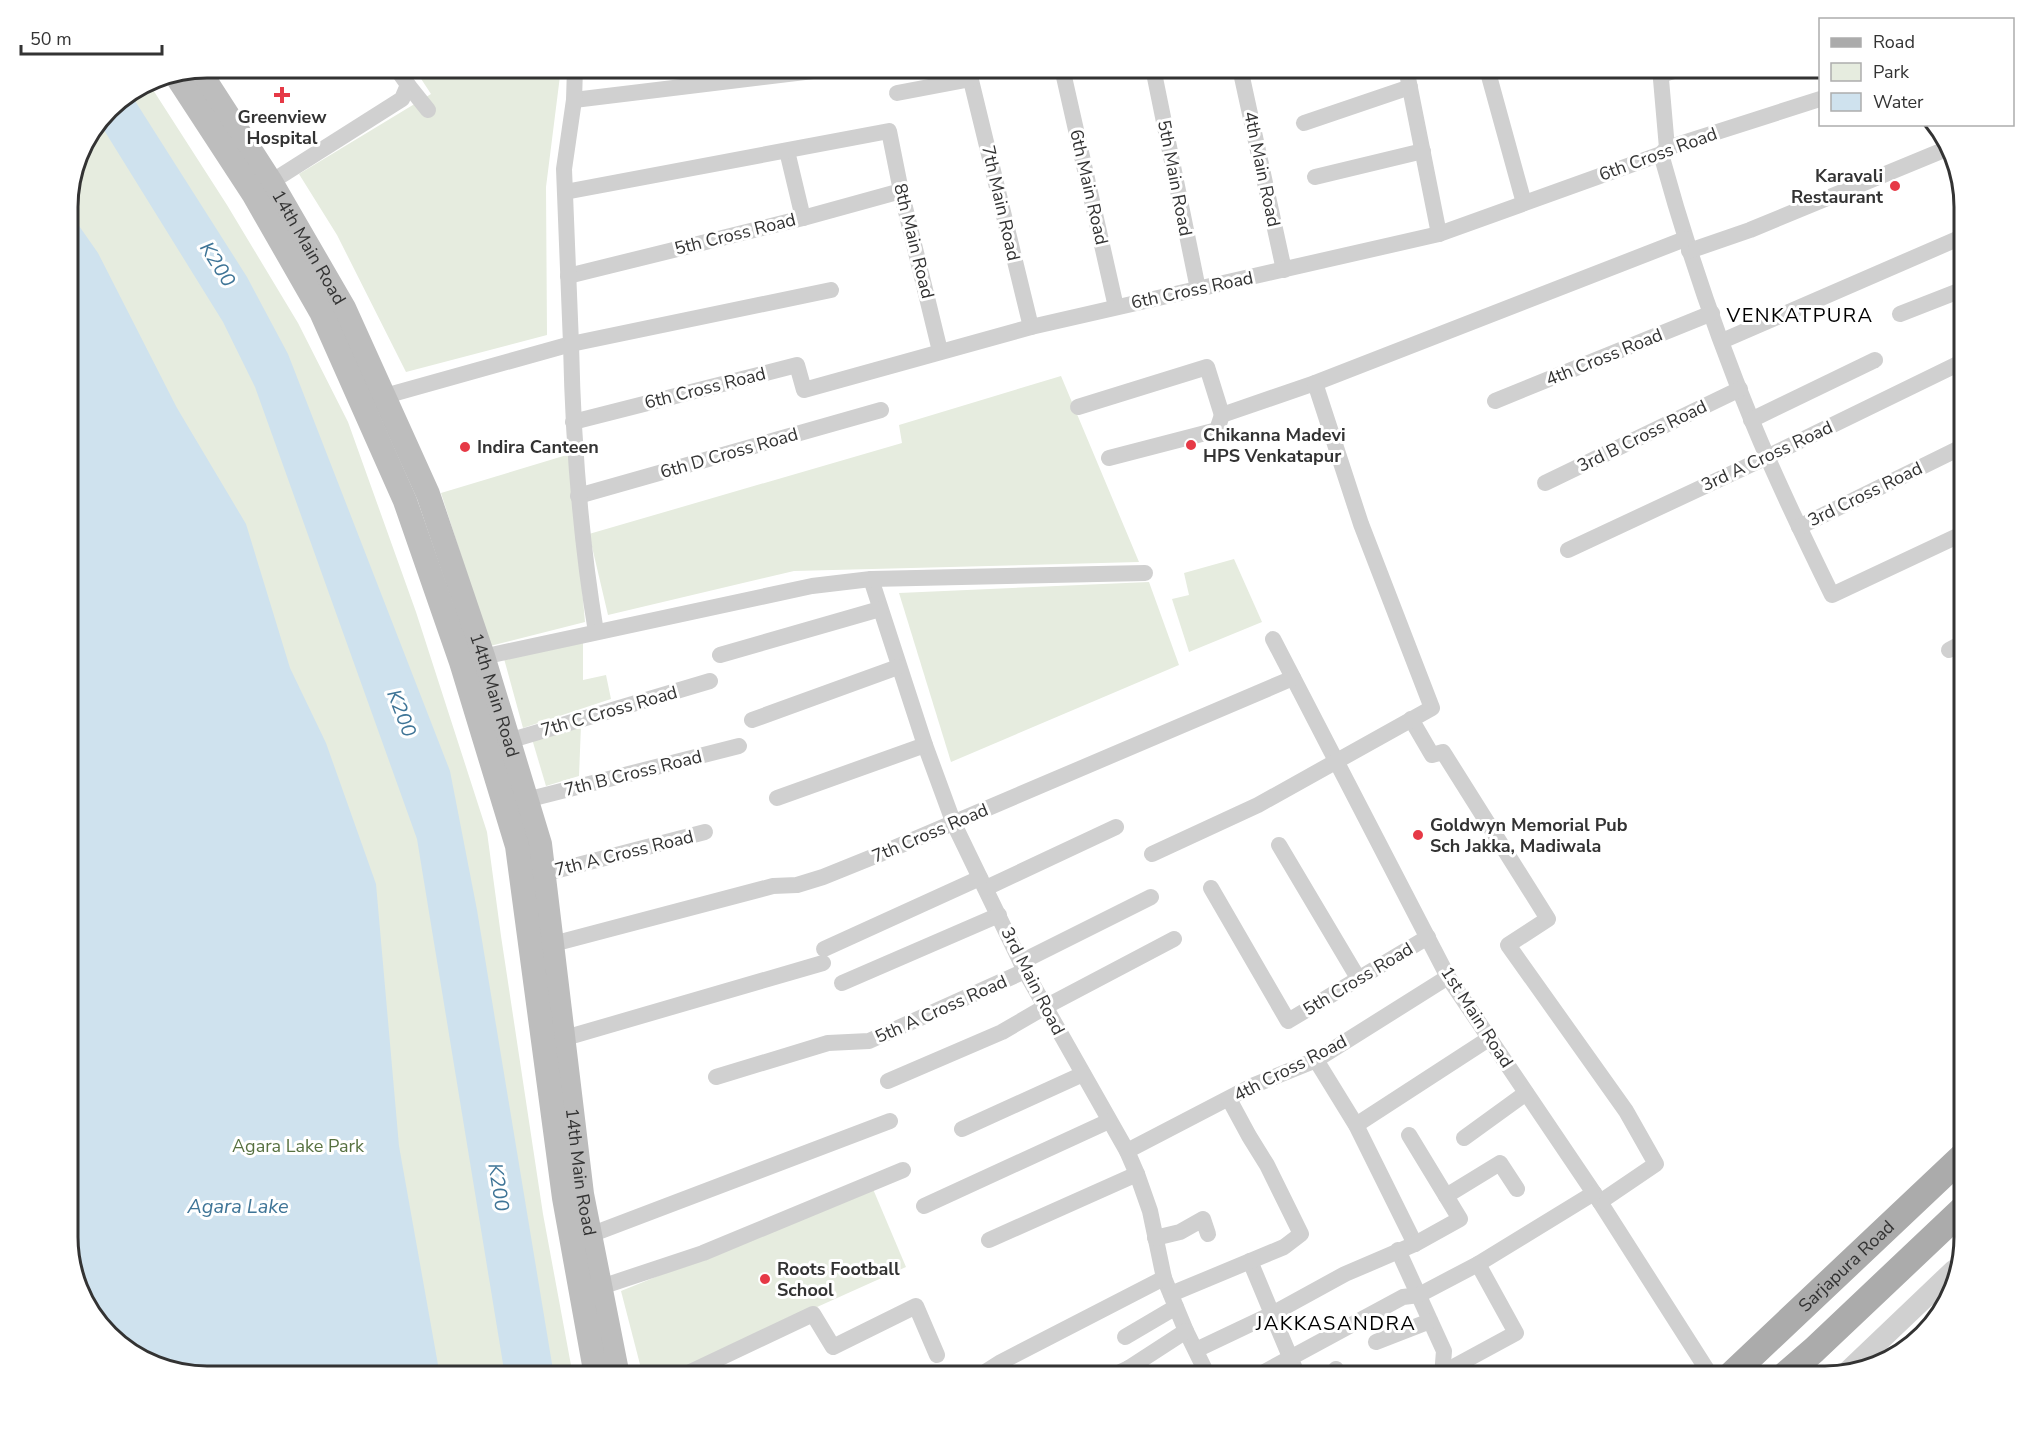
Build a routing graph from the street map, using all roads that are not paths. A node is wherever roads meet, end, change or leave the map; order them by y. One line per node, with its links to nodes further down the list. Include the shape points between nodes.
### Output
1 (204, 78): 26 (main road, 14th Main Road)
2 (403, 78): 14 (street)
3 (575, 78): 17 (street)
4 (756, 78): 17 (street)
5 (952, 78): 16 (street)
6 (971, 78): 42 (street, 7th Main Road)
7 (1064, 78): 39 (street, 6th Main Road)
8 (1155, 78): 37 (street, 5th Main Road)
9 (1242, 78): 34 (street, 4th Main Road)
10 (1408, 78): 15 (street)
11 (1484, 78): 29 (street)
12 (1660, 78): 23 (street)
13 (179, 81): 73 (main road, 14th Main Road, via 254,195 321,312)
14 (408, 85): 19 (street); 26 (street, via 402,99)
15 (1410, 87): 20 (street); 22 (street)
16 (897, 93)
17 (574, 100): 28 (street, via 564,169)
18 (1819, 100): 23 (street, 6th Cross Road)
19 (428, 110)
20 (1304, 123)
21 (787, 151): 27 (street, 8th Main Road, via 889,131); 28 (street); 30 (street)
22 (1423, 151): 25 (street); 31 (street)
23 (1664, 151): 29 (street, 6th Cross Road); 33 (street)
24 (1941, 151): 33 (street, via 1750,230)
25 (1315, 177)
26 (271, 182): 50 (main road, 14th Main Road, via 344,308)
27 (901, 191): 30 (street, 5th Cross Road); 45 (street, 8th Main Road)
28 (565, 192): 35 (street)
29 (1524, 203): 31 (street, 6th Cross Road)
30 (803, 218): 35 (street, 5th Cross Road)
31 (1439, 234): 34 (street, 6th Cross Road)
32 (1954, 241): 43 (street)
33 (1687, 245): 40 (street); 48 (street)
34 (1284, 270): 37 (street, 6th Cross Road)
35 (568, 276): 44 (street)
36 (831, 290): 44 (street)
37 (1198, 290): 39 (street, 6th Cross Road)
38 (1954, 293): 41 (street)
39 (1116, 307): 42 (street, 6th Cross Road)
40 (1712, 314): 43 (street); 51 (street, 4th Cross Road)
41 (1900, 314)
42 (1030, 327): 45 (street, 6th Cross Road)
43 (1722, 341): 49 (street)
44 (571, 344): 50 (street); 56 (street)
45 (940, 351): 56 (street, 6th Cross Road, via 804,390 797,365)
46 (1875, 360): 55 (street)
47 (1954, 366): 58 (street, 3rd A Cross Road)
48 (1315, 383): 54 (street); 77 (street, via 1361,524 1432,708)
49 (1740, 389): 55 (street); 60 (street, 3rd B Cross Road)
50 (385, 396): 73 (main road, 14th Main Road, via 428,494)
51 (1495, 401)
52 (1078, 407): 54 (street, via 1207,367)
53 (881, 410): 61 (street, 6th D Cross Road)
54 (1222, 415): 59 (street, via 1217,430)
55 (1751, 420): 58 (street)
56 (573, 422): 61 (street)
57 (1954, 451): 62 (street, 3rd Cross Road)
58 (1767, 457): 62 (street); 64 (street, 3rd A Cross Road)
59 (1109, 458)
60 (1545, 483)
61 (578, 496): 68 (street)
62 (1799, 527): 63 (street, via 1832,595)
63 (1954, 538)
64 (1568, 550)
65 (1145, 573): 66 (street)
66 (871, 579): 67 (street, 3rd Main Road); 68 (street, via 812,585)
67 (880, 609): 72 (street); 74 (street, 3rd Main Road)
68 (596, 632): 73 (street)
69 (1273, 639): 75 (street, 1st Main Road)
70 (1954, 648): 71 (street)
71 (1949, 650)
72 (720, 655)
73 (472, 659): 79 (main road, 14th Main Road); 150 (main road, 14th Main Road, via 517,846 564,1198)
74 (898, 667): 78 (street); 80 (street, 3rd Main Road)
75 (1293, 678): 82 (street, 1st Main Road); 85 (street, 7th Cross Road)
76 (710, 681): 79 (street, 7th C Cross Road)
77 (1411, 718): 82 (street); 123 (street, via 1432,755 1443,752 1548,919 1508,945 1626,1111 1656,1164)
78 (752, 720)
79 (508, 741): 84 (main road, 14th Main Road)
80 (925, 745): 83 (street); 85 (street, 3rd Main Road)
81 (739, 746): 84 (street, 7th B Cross Road)
82 (1336, 760): 89 (street, via 1258,805); 95 (street, 1st Main Road)
83 (777, 798)
84 (526, 800): 90 (main road, 14th Main Road, via 540,844)
85 (954, 824): 91 (street, 3rd Main Road); 97 (street, 7th Cross Road, via 797,885 773,886)
86 (1116, 827): 91 (street)
87 (705, 832): 90 (street, 7th A Cross Road)
88 (1279, 845): 100 (street)
89 (1152, 854)
90 (543, 874): 97 (main road, 14th Main Road)
91 (983, 883): 94 (street, 3rd Main Road); 103 (street, via 823,956)
92 (1211, 888): 100 (street, 5th Cross Road, via 1288,1021)
93 (1151, 897): 98 (street, 5th A Cross Road)
94 (999, 915): 98 (street, 3rd Main Road); 101 (street)
95 (1428, 937): 99 (street, 1st Main Road); 100 (street, 5th Cross Road)
96 (1174, 939): 102 (street)
97 (553, 944): 103 (main road, 14th Main Road)
98 (1023, 967): 102 (street, 3rd Main Road); 107 (street, 5th A Cross Road, via 869,1041 828,1043)
99 (1448, 976): 104 (street, 1st Main Road); 105 (street, 4th Cross Road)
100 (1358, 978)
101 (842, 983)
102 (1045, 1007): 106 (street, 3rd Main Road); 108 (street, via 1002,1032)
103 (565, 1038): 127 (main road, 14th Main Road)
104 (1490, 1038): 109 (street, 1st Main Road); 113 (street)
105 (1316, 1060): 110 (street, 4th Cross Road); 113 (street)
106 (1083, 1074): 112 (street, 3rd Main Road); 114 (street)
107 (716, 1077)
108 (888, 1081)
109 (1526, 1093): 116 (street); 123 (street, 1st Main Road)
110 (1229, 1099): 117 (street, 4th Cross Road); 132 (street, via 1301,1234 1284,1247)
111 (890, 1121): 127 (street)
112 (1109, 1121): 117 (street, 3rd Main Road); 124 (street)
113 (1356, 1125): 130 (street)
114 (962, 1129)
115 (1409, 1135): 122 (street)
116 (1464, 1138)
117 (1127, 1151): 120 (street, 3rd Main Road)
118 (1954, 1165): 140 (main road, Sarjapura Road)
119 (903, 1170): 136 (street, via 703,1253)
120 (1137, 1174): 128 (street, 3rd Main Road); 129 (street)
121 (1516, 1189): 122 (street, via 1500,1163)
122 (1446, 1196): 130 (street, via 1460,1219)
123 (1597, 1198): 133 (street); 160 (street, 1st Main Road)
124 (924, 1206)
125 (1954, 1218): 146 (main road)
126 (1208, 1234): 128 (street, via 1203,1219 1180,1232)
127 (590, 1235): 136 (main road, 14th Main Road)
128 (1155, 1238): 135 (street, 3rd Main Road)
129 (988, 1240)
130 (1415, 1244): 131 (street)
131 (1398, 1250): 137 (street); 139 (street)
132 (1250, 1261): 138 (street); 139 (street)
133 (1478, 1264): 137 (street); 159 (street, via 1516,1333)
134 (1949, 1274): 149 (street)
135 (1164, 1278): 138 (street, 3rd Main Road); 153 (street)
136 (601, 1287): 151 (main road, 14th Main Road)
137 (1419, 1295): 141 (street); 148 (street, via 1403,1297)
138 (1174, 1301): 142 (street, 3rd Main Road); 143 (street)
139 (1272, 1314): 145 (street); 148 (street)
140 (1788, 1320): 146 (main road); 161 (main road, Sarjapura Road)
141 (1430, 1321): 144 (street); 158 (street, via 1444,1351)
142 (1186, 1331): 145 (street, 3rd Main Road); 154 (street)
143 (1125, 1337)
144 (1376, 1342)
145 (1196, 1350): 155 (street, 3rd Main Road)
146 (1814, 1350): 162 (main road)
147 (937, 1355): 152 (street, via 916,1306 833,1347 813,1314)
148 (1290, 1357): 156 (street); 157 (street)
149 (1857, 1362)
150 (594, 1366)
151 (616, 1366)
152 (705, 1366)
153 (995, 1366)
154 (1138, 1366)
155 (1203, 1366)
156 (1275, 1366)
157 (1294, 1366)
158 (1443, 1366)
159 (1456, 1366)
160 (1704, 1366)
161 (1741, 1366)
162 (1796, 1366)

